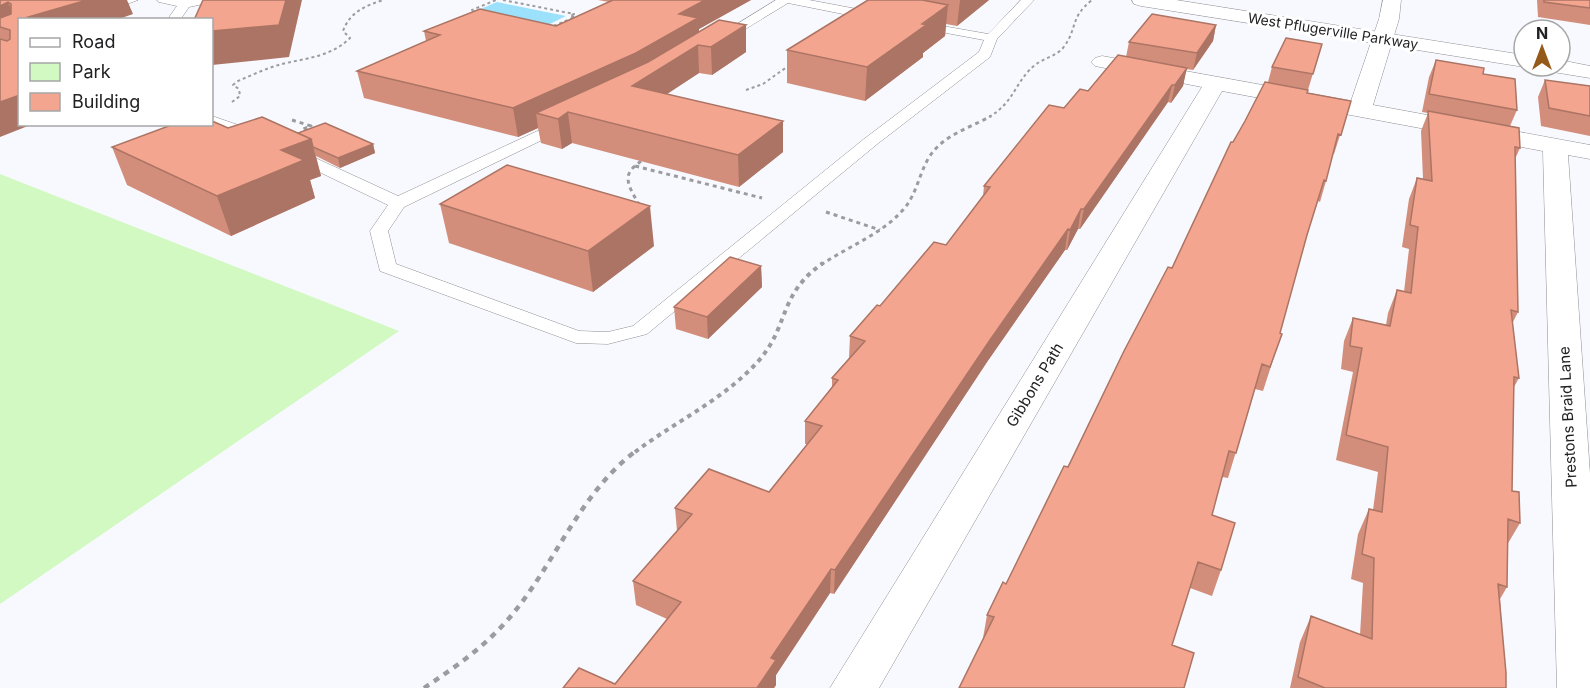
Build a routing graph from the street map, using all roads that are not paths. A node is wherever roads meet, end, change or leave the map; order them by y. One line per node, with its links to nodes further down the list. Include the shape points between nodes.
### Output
1 (132, 0): 11 (lane)
2 (163, 0): 10 (lane)
3 (209, 0): 10 (lane)
4 (784, 0): 15 (lane)
5 (790, 0): 14 (lane)
6 (1028, 0): 14 (lane)
7 (1141, 0): 13 (street, West Pflugerville Parkway)
8 (1221, 0): 13 (street, West Pflugerville Parkway)
9 (1392, 0): 13 (street)
10 (185, 4): 12 (lane)
11 (74, 18)
12 (174, 18)
13 (1384, 32): 16 (street, West Pflugerville Parkway); 19 (street, West Pflugerville Parkway); 24 (street)
14 (992, 38): 29 (lane, via 985,54 870,142 640,330 608,338 576,337 387,267 379,231)
15 (711, 45)
16 (1512, 46)
17 (1572, 55): 18 (street)
18 (1590, 57)
19 (1512, 59)
20 (1102, 62): 23 (street)
21 (1572, 69): 22 (street)
22 (1590, 72)
23 (1215, 83): 24 (street); 30 (street, Gibbons Path)
24 (1360, 110): 27 (street)
25 (584, 115): 29 (lane)
26 (213, 120): 29 (lane, via 244,130)
27 (1555, 146): 28 (street); 31 (street, Prestons Braid Lane)
28 (1590, 152)
29 (398, 203)
30 (854, 688)
31 (1581, 688)

